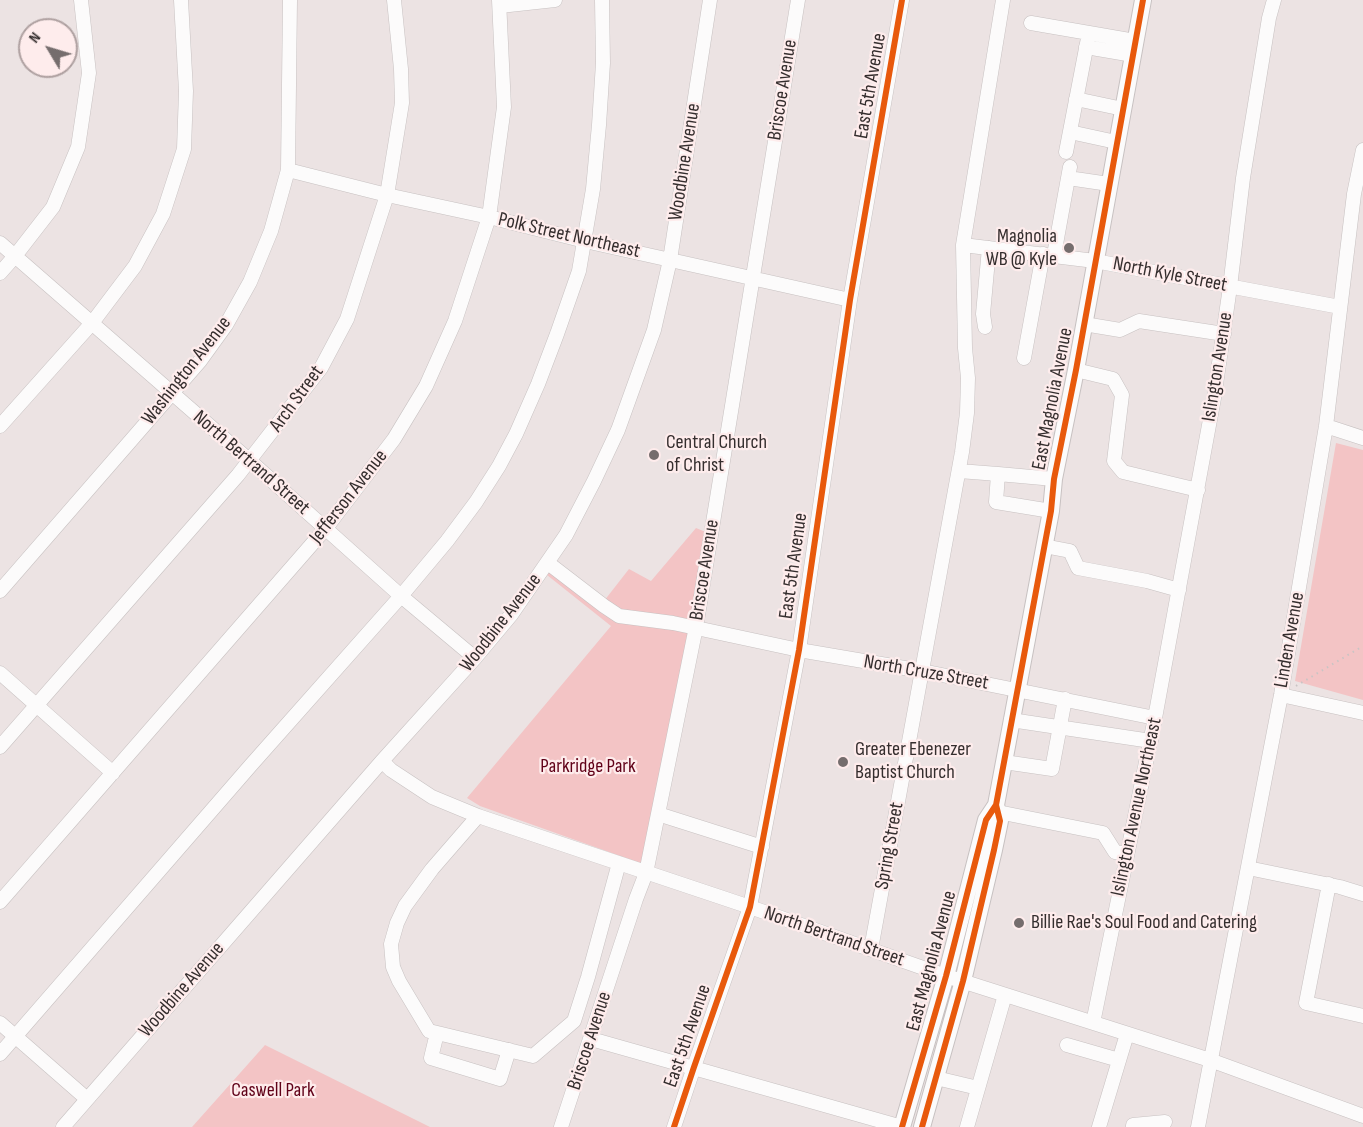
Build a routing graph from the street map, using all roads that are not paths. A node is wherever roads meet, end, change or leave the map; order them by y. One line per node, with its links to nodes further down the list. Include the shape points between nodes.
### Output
1 (81, 0): 32 (street, via 89,73 78,147 53,207)
2 (181, 0): 40 (street, via 186,91 184,149 163,214 135,266)
3 (290, 0): 23 (street, Washington Avenue)
4 (394, 0): 25 (street, Arch Street, via 402,104)
5 (555, 0): 13 (street)
6 (602, 0): 27 (street, via 599,125)
7 (710, 0): 33 (street, Woodbine Avenue)
8 (798, 0): 36 (street, Briscoe Avenue)
9 (902, 0): 38 (street, East 5th Avenue)
10 (1003, 0): 29 (street, Spring Street)
11 (1143, 0): 16 (main road, East Magnolia Avenue)
12 (1274, 0): 37 (street, Islington Avenue, via 1243,178)
13 (499, 3): 26 (street, Jefferson Avenue, via 504,107)
14 (1031, 22): 15 (street)
15 (1088, 40): 16 (street); 17 (street)
16 (1134, 48): 18 (main road, East Magnolia Avenue)
17 (1076, 99): 18 (street); 19 (street)
18 (1123, 109): 20 (main road, East Magnolia Avenue)
19 (1070, 132): 20 (street); 22 (street)
20 (1116, 142): 24 (main road, East Magnolia Avenue)
21 (1363, 150): 39 (street, Linden Avenue)
22 (1066, 152)
23 (288, 170): 25 (street, Polk Street Northeast); 46 (street, Washington Avenue, via 271,231 250,282 226,325)
24 (1109, 184): 31 (street, via 1069,173); 34 (main road, East Magnolia Avenue)
25 (387, 195): 26 (street, Polk Street Northeast); 50 (street, Arch Street, via 346,319 321,368)
26 (489, 217): 27 (street, Polk Street Northeast); 56 (street, Jefferson Avenue, via 455,321 426,386 394,439)
27 (585, 241): 33 (street, Polk Street Northeast); 61 (street, via 557,334 516,434 476,502)
28 (0, 243): 32 (street, North Bertrand Street)
29 (963, 245): 30 (street, North Kyle Street); 51 (street, Spring Street, via 968,378)
30 (989, 248): 31 (street, North Kyle Street); 42 (street)
31 (1048, 255): 34 (street, North Kyle Street); 44 (street)
32 (15, 256): 35 (street); 40 (street, North Bertrand Street)
33 (670, 260): 36 (street, Polk Street Northeast); 58 (street, Woodbine Avenue, via 654,330 618,430)
34 (1095, 261): 37 (street, North Kyle Street); 41 (main road, East Magnolia Avenue)
35 (0, 273)
36 (753, 279): 38 (street, Polk Street Northeast); 62 (street, Briscoe Avenue)
37 (1230, 287): 39 (street, North Kyle Street); 43 (street, Islington Avenue)
38 (850, 300): 63 (street, East 5th Avenue)
39 (1341, 307): 48 (street, Linden Avenue)
40 (92, 323): 46 (street, North Bertrand Street); 47 (street)
41 (1084, 324): 43 (street, via 1120,330 1139,321); 45 (main road, East Magnolia Avenue)
42 (985, 327)
43 (1224, 334): 54 (street, Islington Avenue)
44 (1024, 358)
45 (1076, 369): 53 (main road, East Magnolia Avenue); 54 (street, via 1113,379 1122,394 1114,460 1124,472)
46 (172, 394): 50 (street, North Bertrand Street); 60 (street, Washington Avenue)
47 (0, 426)
48 (1326, 426): 49 (street); 68 (street, Linden Avenue)
49 (1363, 438)
50 (250, 461): 56 (street, North Bertrand Street); 70 (street, Arch Street)
51 (958, 471): 52 (street); 65 (street, Spring Street)
52 (998, 474): 53 (street); 55 (street, via 996,502)
53 (1054, 478): 55 (main road, East Magnolia Avenue)
54 (1198, 490): 59 (street, Islington Avenue)
55 (1051, 511): 57 (main road, East Magnolia Avenue)
56 (326, 528): 61 (street, North Bertrand Street); 79 (street, Jefferson Avenue)
57 (1044, 546): 59 (street, via 1070,550 1078,568); 67 (main road, East Magnolia Avenue)
58 (548, 563): 62 (street, North Cruze Street, via 619,616); 64 (street, Woodbine Avenue)
59 (1179, 590): 72 (street, Islington Avenue Northeast)
60 (0, 591)
61 (401, 596): 64 (street, North Bertrand Street); 101 (street)
62 (696, 627): 63 (street, North Cruze Street); 81 (street, Briscoe Avenue)
63 (799, 650): 65 (street, North Cruze Street); 83 (street, East 5th Avenue)
64 (475, 658): 77 (street, Woodbine Avenue)
65 (922, 671): 67 (street, North Cruze Street); 92 (street, Spring Street)
66 (0, 673): 70 (street)
67 (1017, 690): 69 (street, North Cruze Street); 73 (main road, East Magnolia Avenue)
68 (1281, 695): 71 (street); 86 (street, Linden Avenue)
69 (1065, 699): 72 (street, North Cruze Street); 74 (street)
70 (36, 705): 76 (street, Arch Street); 79 (street)
71 (1363, 713)
72 (1155, 718): 75 (street, Islington Avenue Northeast)
73 (1011, 720): 74 (street); 78 (main road, East Magnolia Avenue)
74 (1060, 727): 75 (street); 78 (street, via 1052,769)
75 (1151, 741): 84 (street, Islington Avenue Northeast)
76 (0, 747)
77 (382, 762): 82 (street, North Bertrand Street, via 432,797); 111 (street, Woodbine Avenue)
78 (1004, 762): 80 (main road, East Magnolia Avenue)
79 (113, 773): 90 (street, Jefferson Avenue)
80 (997, 808): 84 (street, via 1102,833 1115,852); 93 (main road, East Magnolia Avenue, via 986,820); 94 (main road, East Magnolia Avenue, via 1000,821)
81 (658, 814): 83 (street); 87 (street, Briscoe Avenue)
82 (478, 816): 85 (street, North Bertrand Street); 99 (street, via 405,906 392,944 393,967 399,981 429,1031)
83 (762, 847): 91 (street, East 5th Avenue)
84 (1127, 854): 98 (street, Islington Avenue Northeast)
85 (618, 864): 87 (street, North Bertrand Street); 104 (street, via 574,1021 533,1056)
86 (1248, 868): 88 (street); 107 (street, Linden Avenue)
87 (646, 873): 91 (street, North Bertrand Street); 102 (street, Briscoe Avenue)
88 (1329, 884): 89 (street); 96 (street, via 1306,1003)
89 (1363, 894)
90 (0, 902)
91 (750, 907): 92 (street, North Bertrand Street); 108 (street, East 5th Avenue)
92 (871, 949): 93 (street, North Bertrand Street)
93 (946, 976): 94 (street, North Bertrand Street); 117 (main road, East Magnolia Avenue)
94 (963, 981): 95 (street, North Bertrand Street); 109 (main road, East Magnolia Avenue)
95 (1005, 995): 98 (street, North Bertrand Street); 110 (street)
96 (1363, 1016)
97 (0, 1023): 101 (street)
98 (1093, 1023): 100 (street, North Bertrand Street)
99 (437, 1033): 104 (street); 104 (street, via 431,1058 500,1079)
100 (1127, 1034): 106 (street); 107 (street, North Bertrand Street)
101 (15, 1036): 105 (street); 111 (street)
102 (591, 1039): 108 (street); 115 (street, Briscoe Avenue)
103 (1067, 1045): 106 (street)
104 (509, 1050)
105 (0, 1054)
106 (1119, 1060): 120 (street)
107 (1210, 1060): 112 (street, North Bertrand Street); 122 (street, Linden Avenue)
108 (694, 1067): 116 (street, East 5th Avenue); 117 (street)
109 (936, 1078): 110 (street); 118 (main road, East Magnolia Avenue)
110 (978, 1088): 119 (street)
111 (87, 1099): 114 (street, Woodbine Avenue)
112 (1363, 1116)
113 (1165, 1122): 121 (street)
114 (63, 1127)
115 (561, 1127)
116 (675, 1127)
117 (902, 1127)
118 (922, 1127)
119 (967, 1127)
120 (1099, 1127)
121 (1133, 1127)
122 (1198, 1127)

